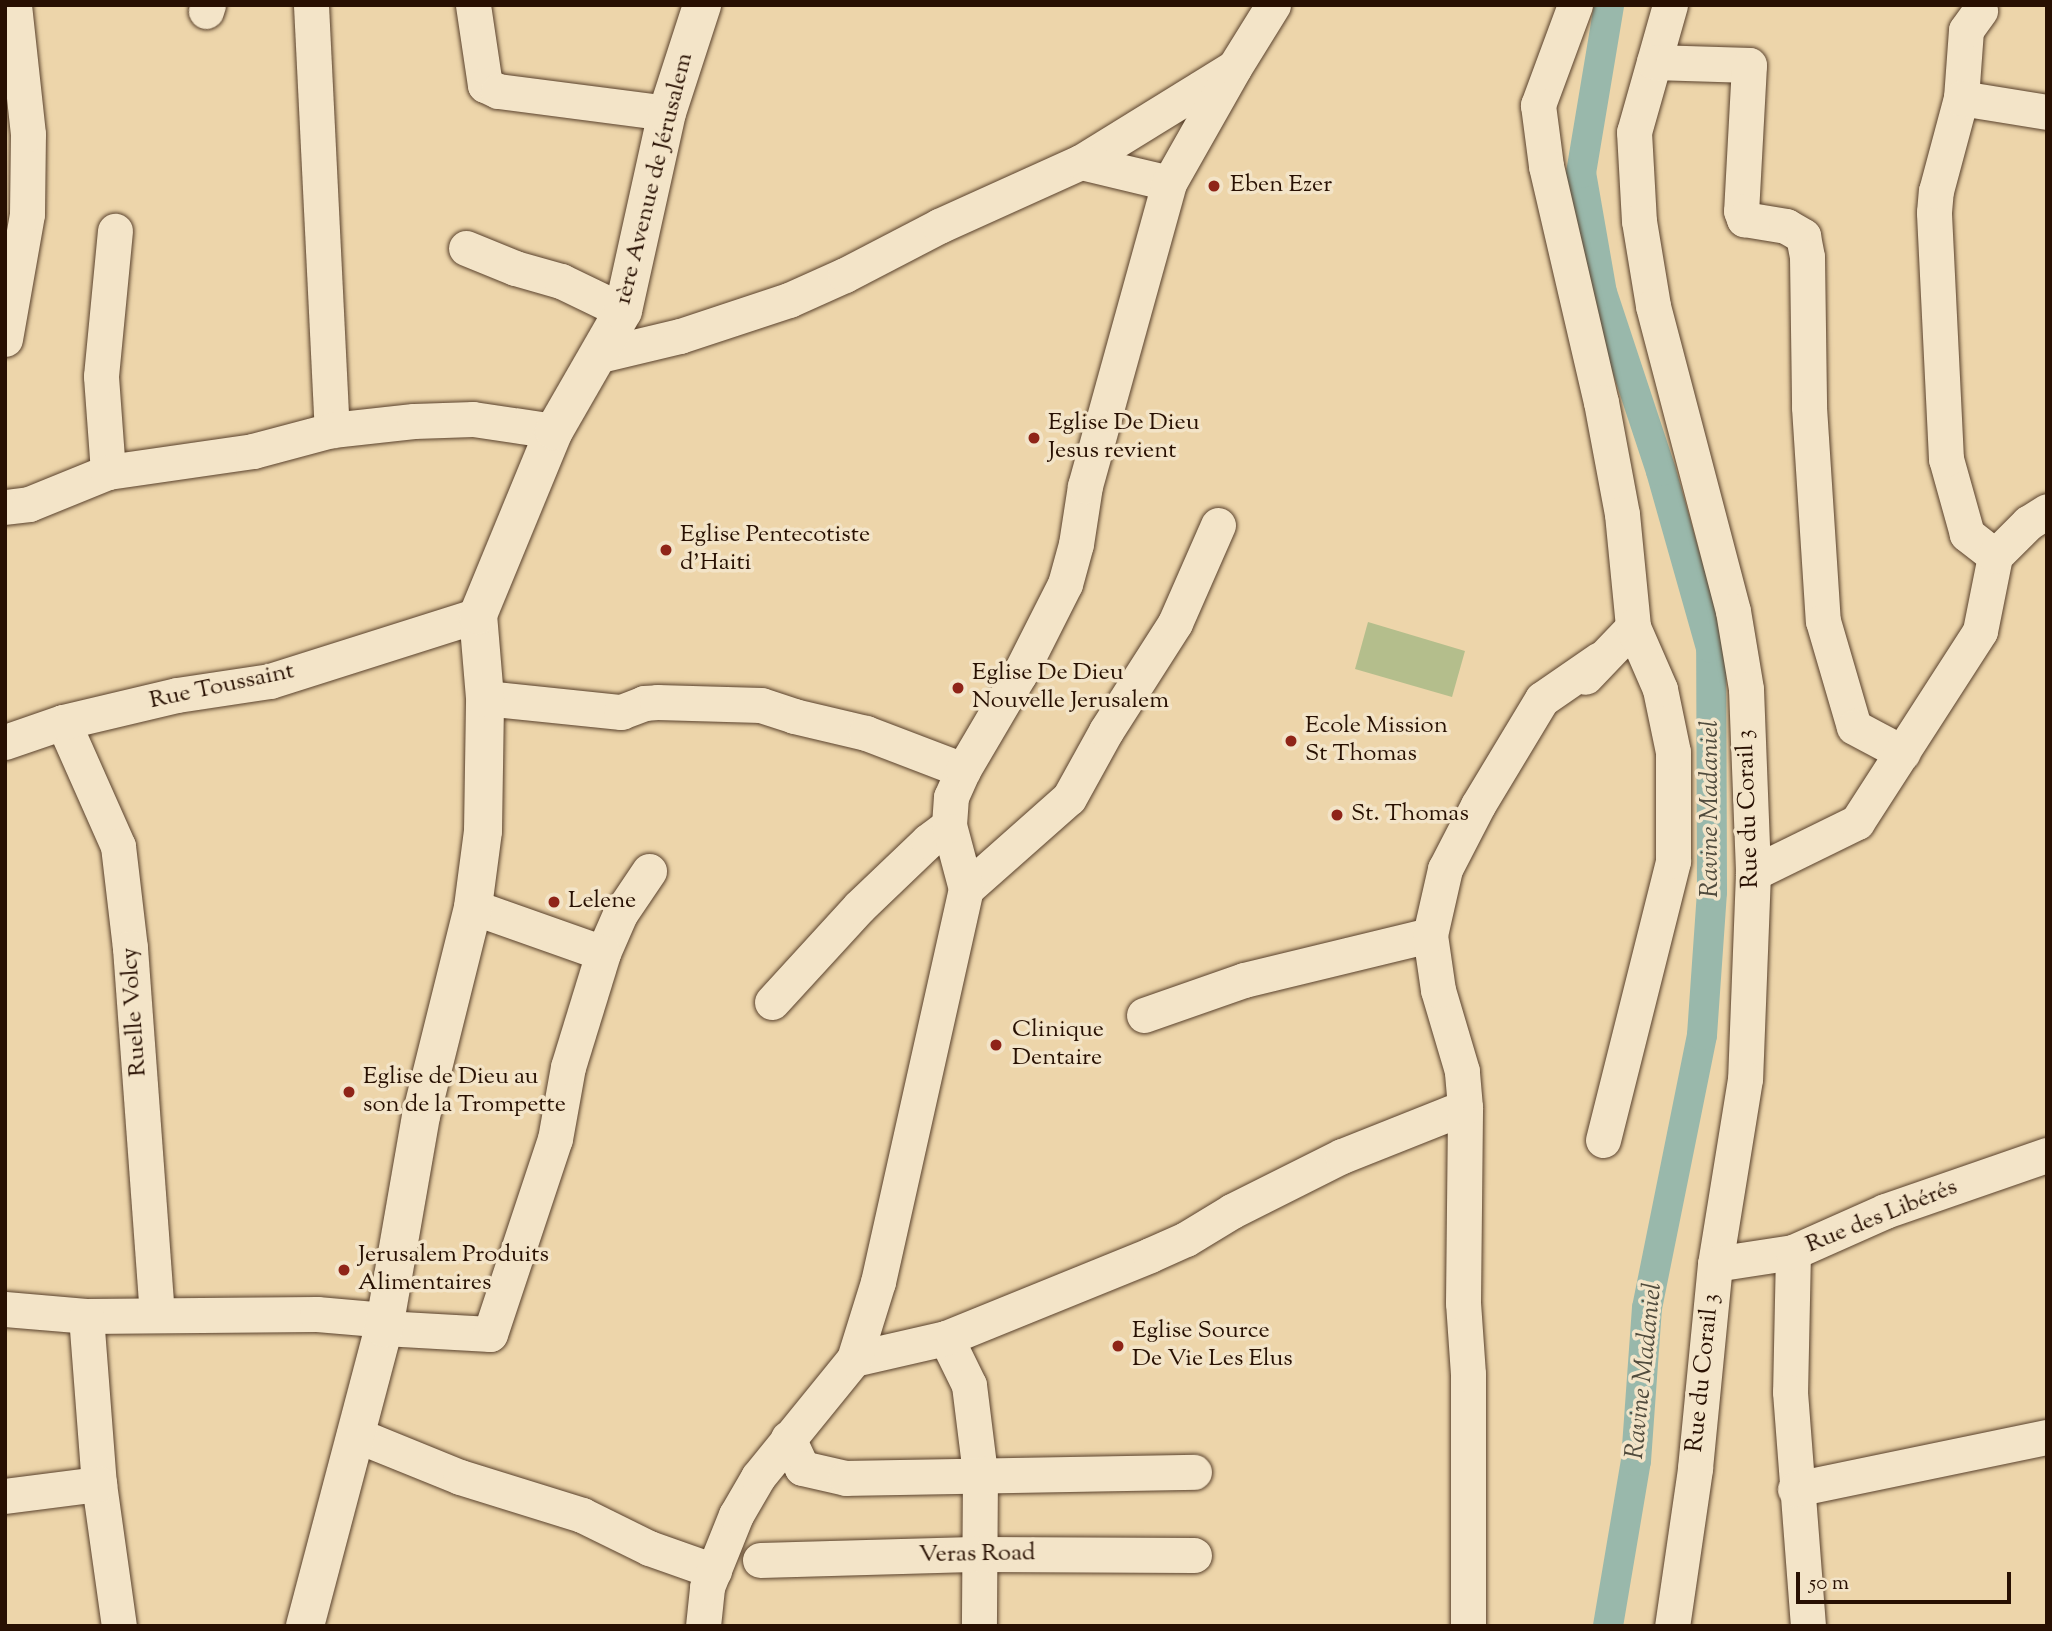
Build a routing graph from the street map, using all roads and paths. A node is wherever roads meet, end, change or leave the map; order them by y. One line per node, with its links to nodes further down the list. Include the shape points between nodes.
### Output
1 (14, 5): 19 (street, via 28,134 27,214)
2 (311, 5): 21 (street)
3 (472, 5): 13 (street, via 485,85 498,91)
4 (702, 5): 13 (street, 1ère Avenue de Jérusalem)
5 (1273, 5): 10 (street)
6 (1575, 5): 29 (street, via 1538,105 1546,166 1622,514)
7 (1670, 5): 9 (street, Rue du Corail 3)
8 (1980, 11): 11 (street, via 1966,30)
9 (1654, 62): 35 (street, via 1749,65 1741,211 1744,219 1786,226 1803,236 1807,257 1809,407 1823,621 1854,727); 39 (street, Rue du Corail 3, via 1634,132 1639,221 1653,306 1733,611 1746,689)
10 (1234, 68): 14 (street); 15 (street)
11 (1961, 99): 12 (street); 27 (street, via 1934,212 1946,459 1967,534)
12 (2047, 112)
13 (667, 113): 18 (street, 1ère Avenue de Jérusalem)
14 (1081, 162): 15 (street); 20 (street, via 789,300 680,336)
15 (1169, 183): 36 (street, via 1085,485 1065,584)
16 (115, 231): 23 (street, via 100,376)
17 (466, 248): 18 (street, via 561,281)
18 (623, 312): 20 (street, 1ère Avenue de Jérusalem)
19 (5, 339)
20 (596, 356): 22 (street, 1ère Avenue de Jérusalem)
21 (332, 430): 22 (street, via 473,419); 23 (street, via 253,452)
22 (554, 431): 28 (street, 1ère Avenue de Jérusalem)
23 (108, 472): 24 (street, via 29,503)
24 (5, 507)
25 (2047, 511): 27 (street)
26 (1218, 525): 40 (street, via 1175,623 1069,798)
27 (1995, 556): 35 (street, via 1980,631)
28 (478, 615): 31 (street); 33 (street, Rue Toussaint, via 270,681 177,695)
29 (1633, 627): 30 (street); 47 (street, via 1660,689 1674,751 1673,862)
30 (1600, 659): 32 (street); 42 (street, via 1542,699 1445,869)
31 (485, 698): 36 (street, via 621,712 657,702 761,705 866,733); 41 (street, via 483,831)
32 (1553, 717)
33 (63, 722): 34 (street, Rue Toussaint); 52 (street, Ruelle Volcy, via 118,846)
34 (5, 742)
35 (1903, 753): 39 (street, via 1857,822)
36 (963, 770): 37 (street, via 951,797)
37 (949, 825): 40 (street); 44 (street, via 859,907)
38 (649, 871): 43 (street, via 620,914)
39 (1753, 873): 50 (street, Rue du Corail 3, via 1745,1079)
40 (966, 888): 56 (street, via 878,1282)
41 (473, 907): 43 (street); 54 (street, via 421,1116)
42 (1430, 935): 45 (street, via 1244,980); 46 (street, via 1438,990 1462,1070)
43 (603, 953): 54 (street, via 568,1067 555,1139 490,1334)
44 (772, 1002)
45 (1144, 1016)
46 (1465, 1107): 55 (street, via 1342,1156 1186,1239); 73 (street)
47 (1603, 1140)
48 (2047, 1155): 49 (street, Rue des Libérés, via 1885,1211)
49 (1793, 1252): 50 (street, Rue des Libérés); 63 (street, via 1790,1392)
50 (1715, 1264): 74 (street, Rue du Corail 3, via 1695,1469)
51 (5, 1309): 53 (street)
52 (157, 1314): 53 (street); 54 (street, via 317,1314)
53 (86, 1316): 62 (street)
54 (384, 1324): 57 (street)
55 (946, 1338): 56 (street); 61 (street, via 969,1384)
56 (854, 1359): 59 (street)
57 (354, 1434): 68 (street, via 460,1477 582,1515 649,1548); 70 (street)
58 (2047, 1437): 63 (street)
59 (788, 1438): 61 (street, via 802,1468 846,1478); 68 (street, via 736,1515)
60 (1194, 1472): 61 (street)
61 (980, 1473): 65 (street)
62 (99, 1484): 64 (street); 69 (street)
63 (1795, 1489): 75 (street)
64 (5, 1496)
65 (981, 1554): 66 (street, Veras Road); 67 (street, Veras Road); 72 (street)
66 (1194, 1555)
67 (760, 1560)
68 (715, 1571): 71 (street)
69 (119, 1626)
70 (305, 1626)
71 (703, 1626)
72 (979, 1626)
73 (1468, 1626)
74 (1672, 1626)
75 (1808, 1626)

